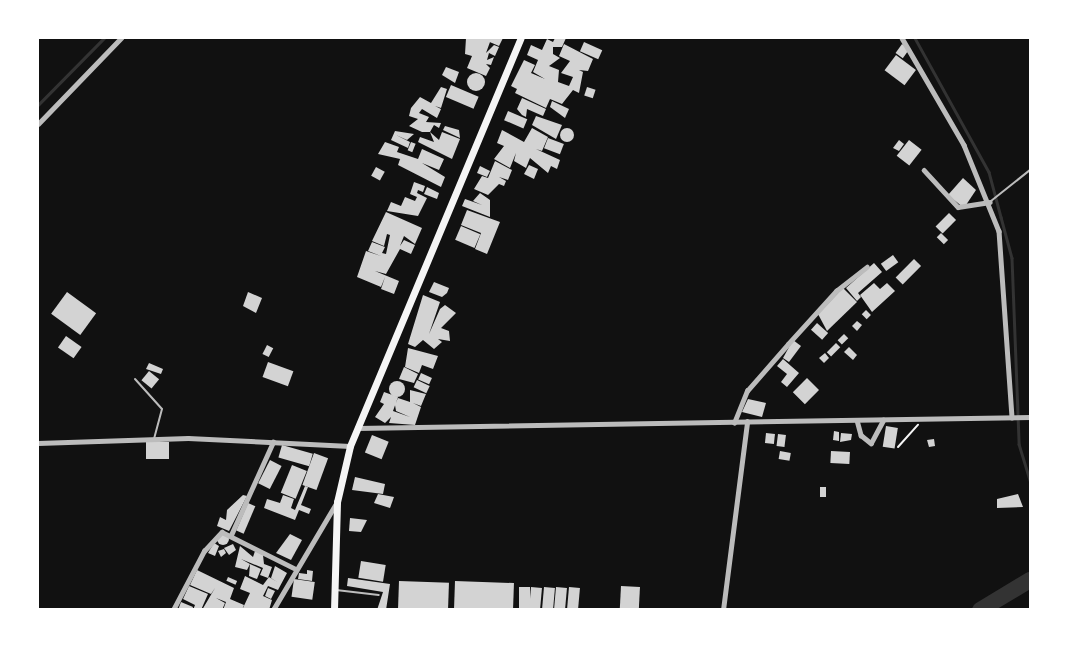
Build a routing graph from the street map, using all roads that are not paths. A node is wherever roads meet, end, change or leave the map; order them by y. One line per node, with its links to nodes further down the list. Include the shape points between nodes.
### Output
1 (121, 38): 4 (street)
2 (521, 38): 16 (highway)
3 (902, 38): 7 (street, via 964,145)
4 (38, 124)
5 (924, 170): 7 (street, via 958,207)
6 (1030, 170): 7 (lane)
7 (992, 201): 11 (street, via 1001,241)
8 (867, 267): 15 (street, via 836,291 747,391)
9 (135, 379): 17 (lane, via 162,409)
10 (1028, 417): 11 (street)
11 (1014, 418): 13 (street)
12 (857, 420): 13 (street); 13 (street, via 862,435 871,443); 14 (street)
13 (884, 420)
14 (747, 422): 15 (street); 29 (street)
15 (734, 423): 16 (street)
16 (357, 428): 20 (highway)
17 (154, 439): 18 (street); 19 (street)
18 (273, 442): 20 (street); 22 (street)
19 (38, 443)
20 (350, 446): 21 (highway)
21 (337, 502): 23 (street); 24 (highway)
22 (230, 535): 23 (street); 27 (street, via 222,532 209,544)
23 (296, 569): 28 (street)
24 (334, 590): 25 (lane); 26 (highway)
25 (379, 595)
26 (334, 609)
27 (173, 610)
28 (273, 610)
29 (723, 610)

